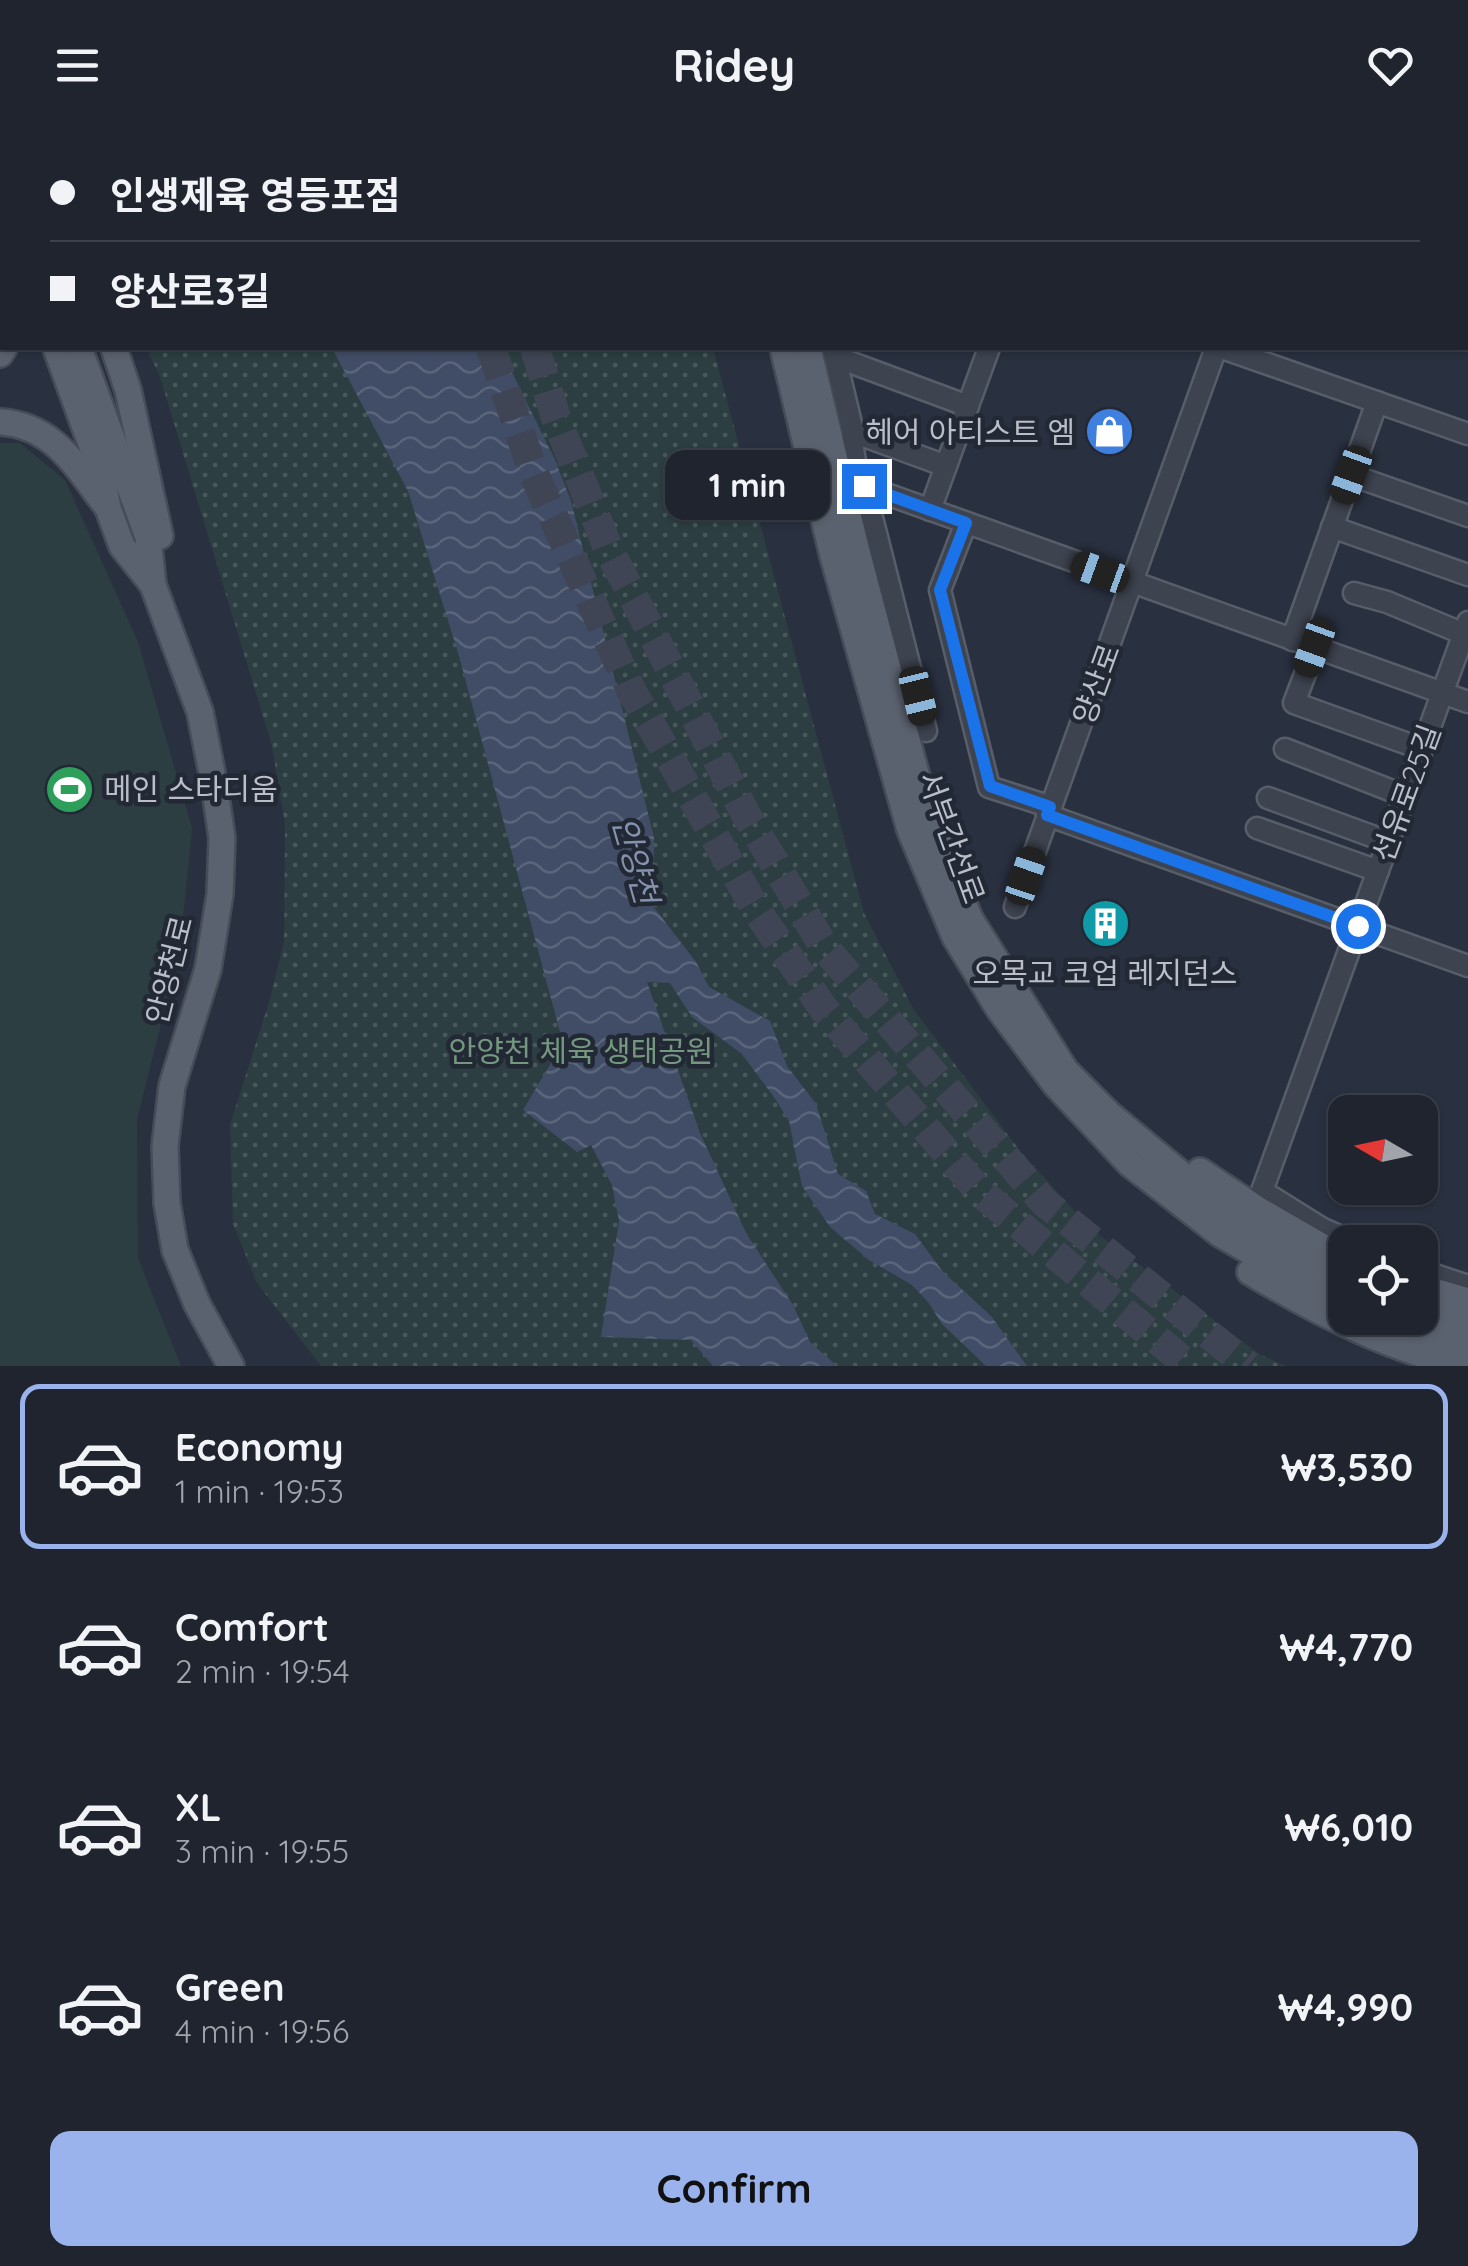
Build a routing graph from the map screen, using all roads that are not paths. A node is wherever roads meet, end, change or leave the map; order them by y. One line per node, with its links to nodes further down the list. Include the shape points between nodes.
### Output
1 (57, 350): 18 (main road, 안양천로)
2 (79, 350): 25 (main road, 안양천로, via 148,536)
3 (115, 350): 25 (main road, via 161,533)
4 (783, 350): 44 (main road, 서부간선로, via 910,830 955,937 999,1009)
5 (809, 350): 44 (main road, 서부간선로, via 927,815 970,919)
6 (988, 350): 11 (street)
7 (1218, 350): 24 (street, 양산로)
8 (1225, 350): 10 (street)
9 (835, 352): 11 (street); 13 (street)
10 (1377, 402): 14 (street); 16 (street)
11 (968, 406): 15 (street)
12 (0, 422): 18 (main road, via 25,426 58,445)
13 (853, 432): 15 (street); 17 (street)
14 (1468, 434)
15 (946, 466): 19 (street)
16 (1351, 475): 20 (street); 22 (street)
17 (864, 486): 19 (street); 32 (street)
18 (108, 508): 25 (main road, 안양천로, via 122,546)
19 (930, 510): 21 (street)
20 (1468, 516)
21 (966, 523): 24 (street); 37 (street, via 940,590 990,786)
22 (1332, 527): 23 (street); 28 (street)
23 (1468, 575)
24 (1133, 584): 28 (street); 37 (street, 양산로)
25 (153, 585): 60 (main road, 안양천로, via 200,712 222,838 208,969 172,1086 164,1146 167,1203 175,1250)
26 (1354, 593): 27 (street)
27 (1466, 628): 30 (street, 선유로25길)
28 (1292, 640): 29 (street)
29 (1314, 648): 30 (street); 34 (street, via 1294,704)
30 (1442, 693): 31 (street); 34 (street, 선유로25길)
31 (1468, 702)
32 (926, 731)
33 (1285, 749): 35 (street)
34 (1422, 749): 35 (street, 선유로25길)
35 (1405, 796): 39 (street, 선유로25길)
36 (1268, 798): 39 (street)
37 (1049, 811): 41 (street, 양산로); 42 (street)
38 (1257, 828): 40 (street)
39 (1388, 842): 40 (street, 선유로25길)
40 (1378, 871): 42 (street, 선유로25길)
41 (1016, 907)
42 (1358, 926): 43 (street); 45 (street, 선유로25길, via 1262,1191)
43 (1468, 966)
44 (1061, 1078): 46 (main road, via 1112,1095 1215,1182); 47 (main road, 서부간선로, via 1228,1213); 51 (main road, 서부간선로, via 1130,1164 1220,1234); 53 (main road, via 1059,1099 1088,1142 1137,1191 1238,1264)
45 (1328, 1230)
46 (1328, 1249)
47 (1328, 1268)
48 (1438, 1276): 49 (street)
49 (1468, 1286)
50 (1438, 1292): 52 (main road)
51 (1328, 1294)
52 (1468, 1301)
53 (1328, 1311)
54 (1438, 1313): 55 (main road)
55 (1468, 1322)
56 (1389, 1335): 61 (main road)
57 (1397, 1335): 62 (main road)
58 (1424, 1335): 59 (main road)
59 (1468, 1342)
60 (231, 1366)
61 (1424, 1366)
62 (1468, 1366)

